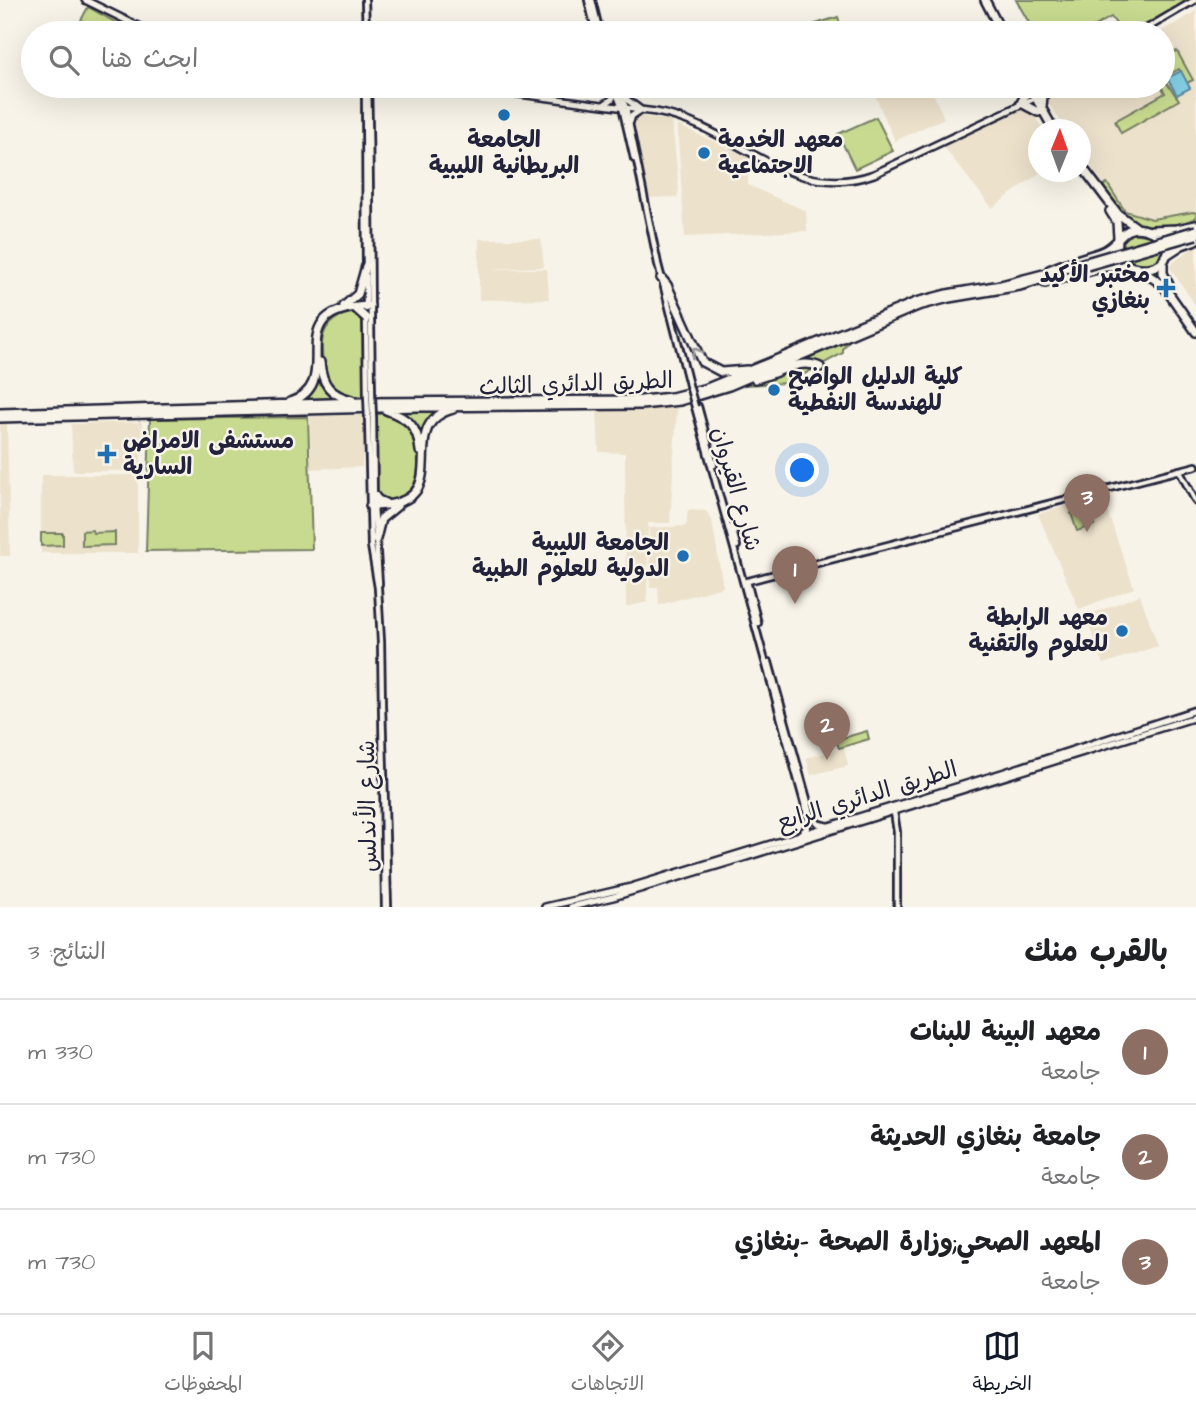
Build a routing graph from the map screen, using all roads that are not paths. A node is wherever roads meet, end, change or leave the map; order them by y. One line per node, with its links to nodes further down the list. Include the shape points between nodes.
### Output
1 (85, 0): 6 (main road)
2 (365, 0): 7 (main road)
3 (590, 0): 8 (main road)
4 (984, 0): 9 (highway)
5 (1196, 1): 10 (main road)
6 (128, 21)
7 (366, 21)
8 (595, 21)
9 (995, 21)
10 (1162, 21)
11 (366, 98): 35 (main road)
12 (556, 98): 19 (main road)
13 (612, 98): 19 (main road)
14 (620, 98): 20 (main road, شارع القيروان)
15 (622, 98): 20 (main road, شارع القيروان)
16 (625, 98): 21 (main road)
17 (1043, 98): 22 (highway)
18 (1030, 99): 21 (main road, via 873,174 839,182 802,177 696,122); 22 (highway); 22 (highway)
19 (605, 104): 20 (main road)
20 (624, 107): 21 (main road); 24 (main road, شارع القيروان); 26 (main road, شارع القيروان)
21 (641, 110): 24 (main road)
22 (1042, 113): 23 (highway)
23 (1046, 119)
24 (630, 122): 26 (main road, شارع القيروان)
25 (1091, 178): 29 (highway, via 1118,214)
26 (641, 180): 39 (main road, شارع القيروان)
27 (1088, 182): 31 (highway, via 1114,217)
28 (1196, 227): 29 (highway); 37 (highway, bridge)
29 (1143, 229): 31 (highway, via 1127,230); 33 (highway, via 1165,241)
30 (1196, 235): 37 (highway, bridge)
31 (1118, 239): 34 (highway, via 1117,257); 38 (highway, via 1101,252)
32 (1196, 240): 33 (highway)
33 (1164, 259): 36 (highway, via 1152,269); 45 (highway, via 1166,281)
34 (1129, 266): 36 (highway); 40 (highway)
35 (368, 267): 41 (main road); 42 (highway, via 358,294)
36 (1140, 269): 46 (highway, via 1163,285)
37 (1063, 271): 38 (highway, الطريق الدائري الثالث); 40 (highway, الطريق الدائري الثالث)
38 (1036, 276): 48 (highway, الطريق الدائري الثالث, via 916,302)
39 (661, 278): 48 (highway, one-way to 39, via 724,373 702,362); 63 (main road, شارع القيروان, bridge)
40 (1020, 286): 49 (highway, الطريق الدائري الثالث, via 918,306)
41 (368, 307): 42 (highway); 43 (highway); 44 (main road); 50 (main road)
42 (341, 308): 51 (highway, via 329,314 319,329 312,386)
43 (356, 309): 44 (highway); 50 (highway, via 334,315 326,323 320,363 328,389 340,397)
44 (366, 318): 50 (main road)
45 (1196, 325)
46 (1196, 332)
47 (820, 367): 49 (highway, via 799,364)
48 (754, 370): 50 (highway, الطريق الدائري الثالث, via 699,391 652,400)
49 (744, 380): 52 (highway, الطريق الدائري الثالث, via 701,396 652,404)
50 (367, 398): 51 (highway, الطريق الدائري الثالث); 56 (main road, bridge)
51 (281, 405): 54 (highway, الطريق الدائري الثالث)
52 (464, 407): 53 (highway, الطريق الدائري الثالث); 59 (highway, via 440,414 429,424 422,480)
53 (382, 408): 54 (highway, الطريق الدائري الثالث); 61 (highway, via 404,417 417,432 419,476 406,497)
54 (151, 412): 55 (highway)
55 (0, 415)
56 (370, 418): 61 (main road, شارع الأندلس); 61 (main road, شارع الأندلس)
57 (1196, 466): 58 (main road)
58 (1179, 470): 60 (main road); 63 (main road)
59 (408, 499): 61 (highway); 62 (highway, via 381,519)
60 (1196, 502)
61 (372, 503): 62 (main road, شارع الأندلس); 64 (main road, شارع الأندلس, via 371,546)
62 (376, 539): 64 (main road, شارع الأندلس)
63 (745, 582): 69 (main road, شارع القيروان)
64 (378, 588): 73 (main road, شارع الأندلس)
65 (1196, 710): 67 (main road, الطريق الدائري الرابع)
66 (1196, 717): 67 (main road, الطريق الدائري الرابع)
67 (1070, 754): 68 (main road, الطريق الدائري الرابع); 70 (main road, الطريق الدائري الرابع)
68 (894, 812): 72 (main road, الطريق الدائري الرابع); 76 (main road)
69 (810, 818): 70 (main road); 71 (main road)
70 (829, 826): 71 (main road, الطريق الدائري الرابع)
71 (798, 835): 72 (main road, الطريق الدائري الرابع)
72 (589, 900): 74 (main road, الطريق الدائري الرابع); 75 (main road, الطريق الدائري الرابع)
73 (386, 907)
74 (545, 907)
75 (571, 907)
76 (897, 907)

